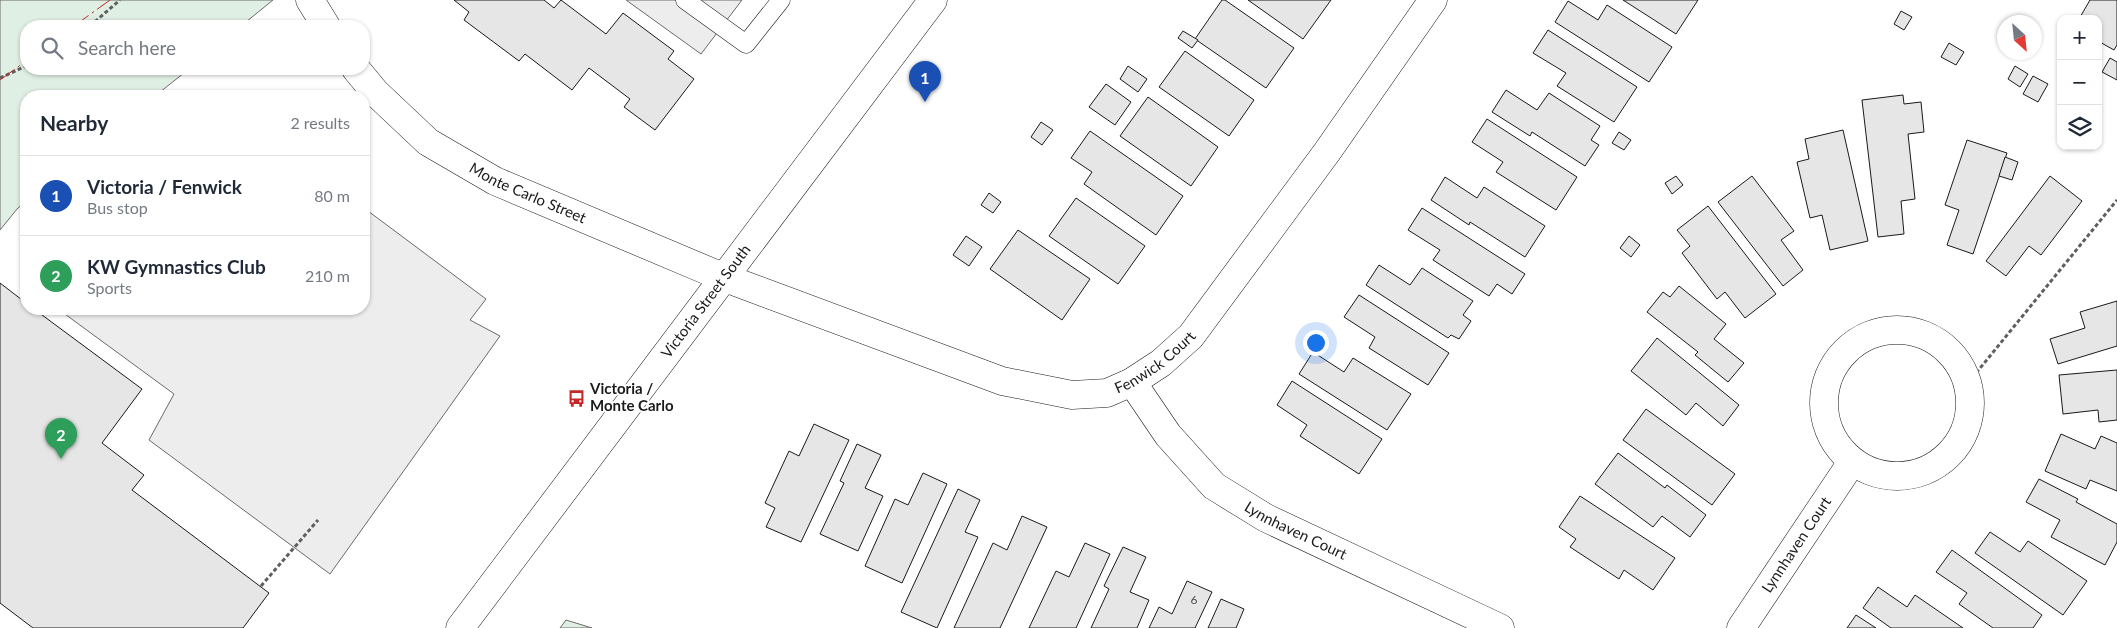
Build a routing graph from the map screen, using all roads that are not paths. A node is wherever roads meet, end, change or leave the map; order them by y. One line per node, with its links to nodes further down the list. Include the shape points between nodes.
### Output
1 (685, 0): 2 (lane, via 746,44)
2 (781, 0)
3 (933, 0): 8 (street, Victoria Street South)
4 (1433, 0): 9 (street, Fenwick Court, via 1327,152 1191,336 1161,363)
5 (312, 1): 6 (street)
6 (323, 20)
7 (361, 75): 8 (street, Monte Carlo Street, via 428,142 495,181)
8 (725, 278): 9 (street, Fenwick Court, via 1002,381 1072,395 1107,393); 11 (street, Victoria Street South)
9 (1132, 382): 12 (street, Lynnhaven Court, via 1168,435 1214,486 1266,518)
10 (1852, 462): 10 (street, via 1884,476 1910,476 1928,470 1949,455 1962,437 1970,415 1968,383 1955,357 1928,336 1907,330 1874,332 1844,351 1830,372 1824,386 1826,424 1838,447); 13 (street, Lynnhaven Court)
11 (460, 628)
12 (1500, 628)
13 (1741, 628)

